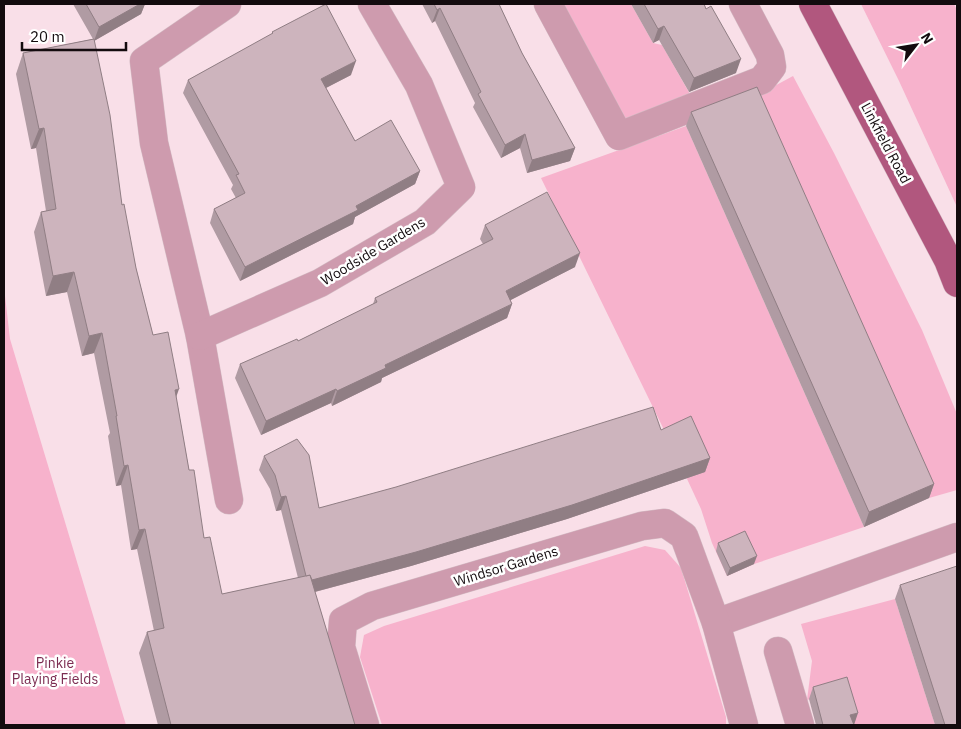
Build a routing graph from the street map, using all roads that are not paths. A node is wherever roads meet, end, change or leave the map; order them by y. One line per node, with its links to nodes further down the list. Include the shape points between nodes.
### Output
1 (227, 4): 7 (street, via 144,62 154,143)
2 (372, 4): 7 (street, Woodside Gardens, via 419,85 462,187 424,222 320,283)
3 (548, 4): 4 (street, via 618,136 762,80 772,68 770,55)
4 (743, 4)
5 (814, 4): 6 (main road, Linkfield Road)
6 (957, 283)
7 (200, 336): 8 (street)
8 (229, 500)
9 (957, 537): 10 (street)
10 (716, 623): 12 (street, Windsor Gardens, via 684,536 665,523 642,526 372,606 343,621 341,648); 13 (street, Windsor Gardens)
11 (778, 651): 14 (street)
12 (365, 725)
13 (744, 725)
14 (800, 725)

